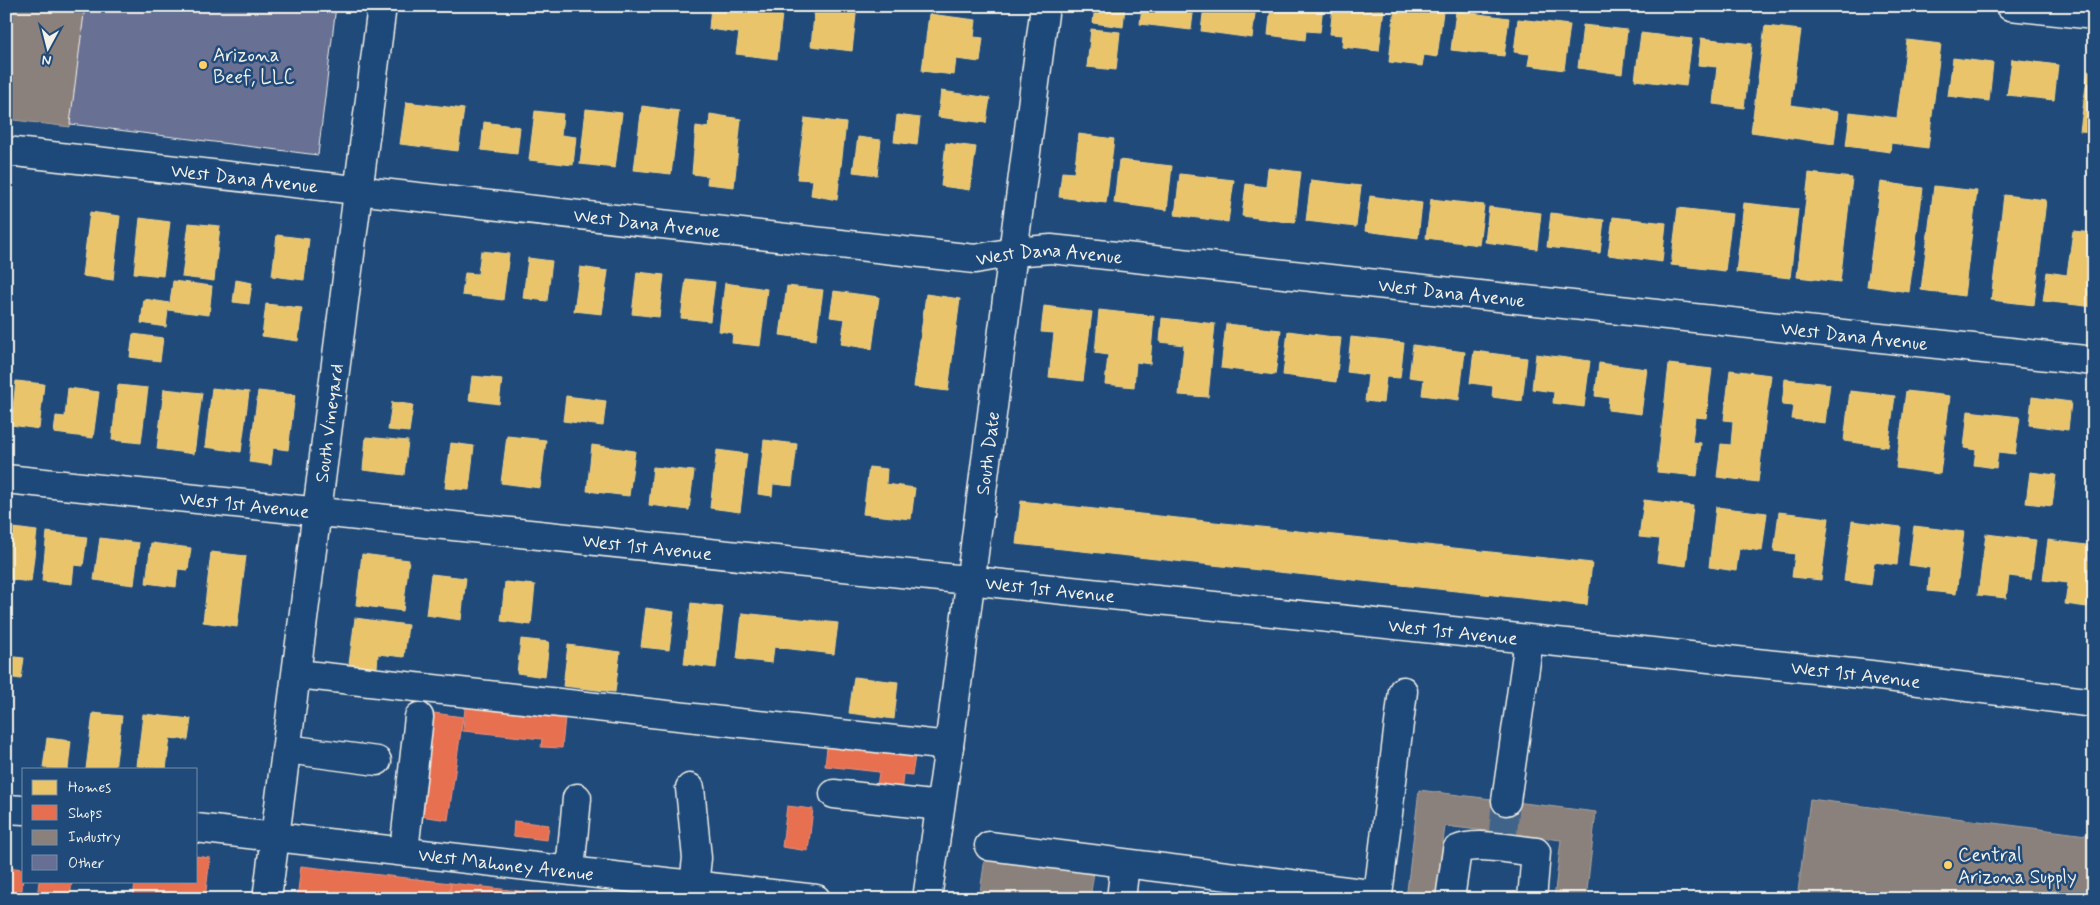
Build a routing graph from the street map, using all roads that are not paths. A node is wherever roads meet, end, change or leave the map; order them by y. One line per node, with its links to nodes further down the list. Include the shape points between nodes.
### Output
1 (382, 6): 6 (street, South Vineyard)
2 (1045, 6): 7 (street, South Date)
3 (2010, 6): 4 (street)
4 (2094, 15)
5 (6, 151): 6 (street, West Dana Avenue)
6 (358, 190): 7 (street, West Dana Avenue, via 975,259); 10 (street, South Vineyard)
7 (1013, 252): 8 (street, West Dana Avenue, via 1051,249); 11 (street, South Date)
8 (2094, 361)
9 (6, 479): 10 (street, West 1st Avenue)
10 (317, 511): 11 (street, West 1st Avenue); 13 (street, South Vineyard)
11 (969, 581): 12 (street, West 1st Avenue); 17 (street, South Date)
12 (1529, 640): 15 (street, West 1st Avenue, via 1871,675); 23 (street)
13 (297, 674): 17 (street); 18 (street, South Vineyard)
14 (1403, 690): 31 (street, via 1378,895)
15 (2094, 702)
16 (419, 717): 30 (street)
17 (949, 746): 24 (street, South Date)
18 (287, 749): 19 (street); 28 (street, South Vineyard)
19 (377, 761)
20 (690, 788): 33 (street, via 696,858)
21 (834, 794): 24 (street)
22 (577, 798): 32 (street)
23 (1506, 801)
24 (940, 806): 36 (street, South Date)
25 (6, 808): 26 (street)
26 (22, 810)
27 (198, 828): 28 (street, West Mahoney Avenue)
28 (275, 836): 30 (street, West Mahoney Avenue); 34 (street, South Vineyard)
29 (989, 846): 31 (street)
30 (404, 851): 32 (street, West Mahoney Avenue)
31 (1126, 864): 37 (street)
32 (570, 870): 33 (street, West Mahoney Avenue)
33 (694, 885): 35 (street, West Mahoney Avenue)
34 (267, 899)
35 (816, 899)
36 (927, 899)
37 (1121, 899)
38 (1450, 899): 39 (street, via 1457,850 1502,841 1536,852)
39 (1532, 899)

